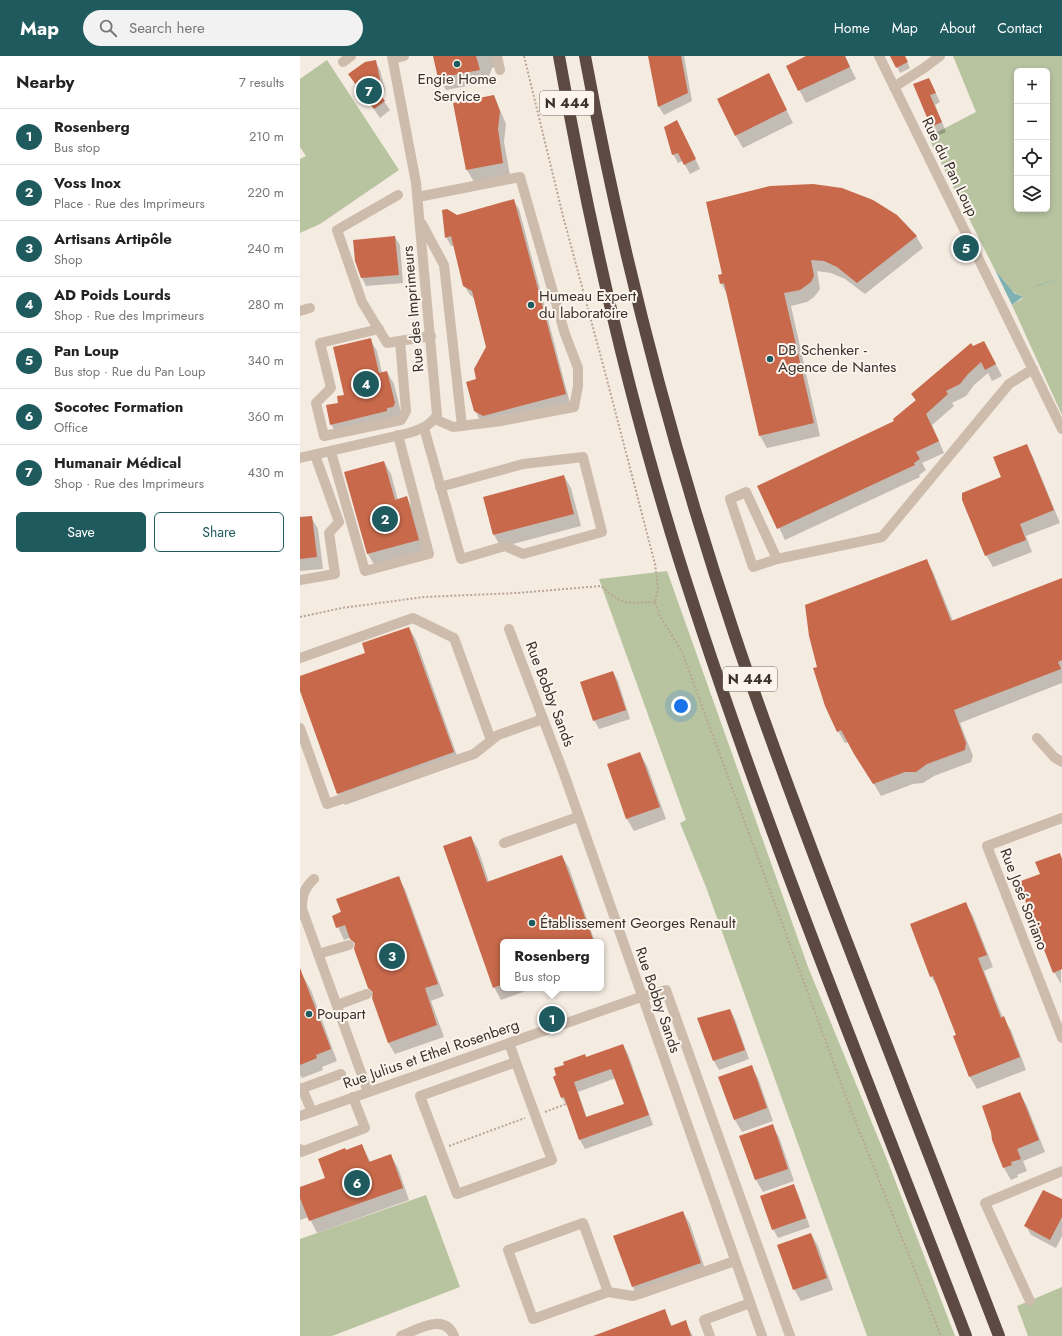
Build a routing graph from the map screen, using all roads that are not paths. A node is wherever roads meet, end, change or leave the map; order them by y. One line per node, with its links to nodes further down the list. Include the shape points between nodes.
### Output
1 (351, 56): 9 (street)
2 (404, 56): 8 (street)
3 (498, 56): 10 (street)
4 (559, 56): 66 (highway, N 444, via 576,151 616,331 678,555 730,713 780,849)
5 (585, 56): 67 (highway, N 444, via 616,210 646,332 690,492 731,625 797,809)
6 (879, 56): 11 (street, Rue du Pan Loup)
7 (940, 56): 11 (street)
8 (393, 57): 13 (street, Rue des Imprimeurs)
9 (343, 62)
10 (500, 70)
11 (894, 86): 18 (street, Rue du Pan Loup)
12 (398, 195): 15 (street, via 337,230 362,302)
13 (418, 197): 14 (street, Rue des Imprimeurs); 20 (street, via 520,177 565,334 578,368 574,407)
14 (420, 219): 16 (street, Rue des Imprimeurs); 20 (street, via 444,265)
15 (379, 329): 17 (street, via 387,343); 17 (street, via 320,343 331,388 316,403 324,436 401,420 406,411)
16 (430, 336): 17 (street); 19 (street, Rue des Imprimeurs, via 437,406)
17 (400, 340)
18 (1033, 369): 22 (street, Rue du Pan Loup); 28 (street, via 1010,384 882,537)
19 (435, 419): 20 (street, via 454,427); 21 (street)
20 (462, 426)
21 (424, 428): 23 (street); 27 (street)
22 (1062, 429)
23 (398, 436): 24 (street); 24 (street, via 430,554 366,571)
24 (331, 452): 25 (street)
25 (315, 455): 26 (street); 29 (street, via 339,522 328,533 335,574)
26 (300, 458)
27 (440, 487): 27 (street, via 461,559 506,546 523,554 602,532 582,457 523,464)
28 (777, 559): 28 (street, via 746,492 730,500 753,567)
29 (300, 580)
30 (509, 629): 32 (street, Rue Bobby Sands)
31 (300, 658): 35 (street, via 413,618 454,638)
32 (543, 719): 35 (street, via 498,735); 37 (street, Rue Bobby Sands)
33 (300, 728): 35 (street, via 327,804 474,754)
34 (1037, 738): 36 (street)
35 (491, 740)
36 (1062, 762)
37 (578, 817): 39 (street); 44 (street, Rue Bobby Sands)
38 (1062, 818): 46 (street, Rue José Soriano, via 987,846)
39 (504, 843)
40 (314, 879): 42 (street, via 302,897 302,909)
41 (349, 945): 42 (street)
42 (318, 954): 45 (street)
43 (367, 994): 45 (street)
44 (641, 997): 47 (street, Rue Julius et Ethel Rosenberg); 57 (street, Rue Bobby Sands); 65 (street, Rue Julius et Ethel Rosenberg, via 666,990)
45 (337, 1005): 51 (street)
46 (1062, 1038)
47 (509, 1043): 48 (street); 51 (street, Rue Julius et Ethel Rosenberg)
48 (516, 1062): 48 (street, via 552,1160 457,1194 420,1096)
49 (341, 1074): 50 (street)
50 (301, 1088): 53 (street)
51 (368, 1092): 52 (street, Rue Julius et Ethel Rosenberg)
52 (353, 1097): 53 (street, Rue Julius et Ethel Rosenberg); 55 (street, via 365,1128 301,1152)
53 (312, 1112): 54 (street, Rue Julius et Ethel Rosenberg)
54 (300, 1116)
55 (300, 1149)
56 (1062, 1172): 59 (street, via 985,1203)
57 (735, 1261): 58 (street, via 633,1296); 60 (street, Rue Bobby Sands)
58 (608, 1292): 58 (street, via 583,1223 508,1250 533,1319)
59 (1030, 1301)
60 (750, 1303): 63 (street, via 704,1320); 64 (street, Rue Bobby Sands)
61 (400, 1336): 62 (street, via 433,1323 441,1323 448,1326)
62 (454, 1336)
63 (710, 1336)
64 (762, 1336)
65 (790, 1336)
66 (966, 1336)
67 (999, 1336)

